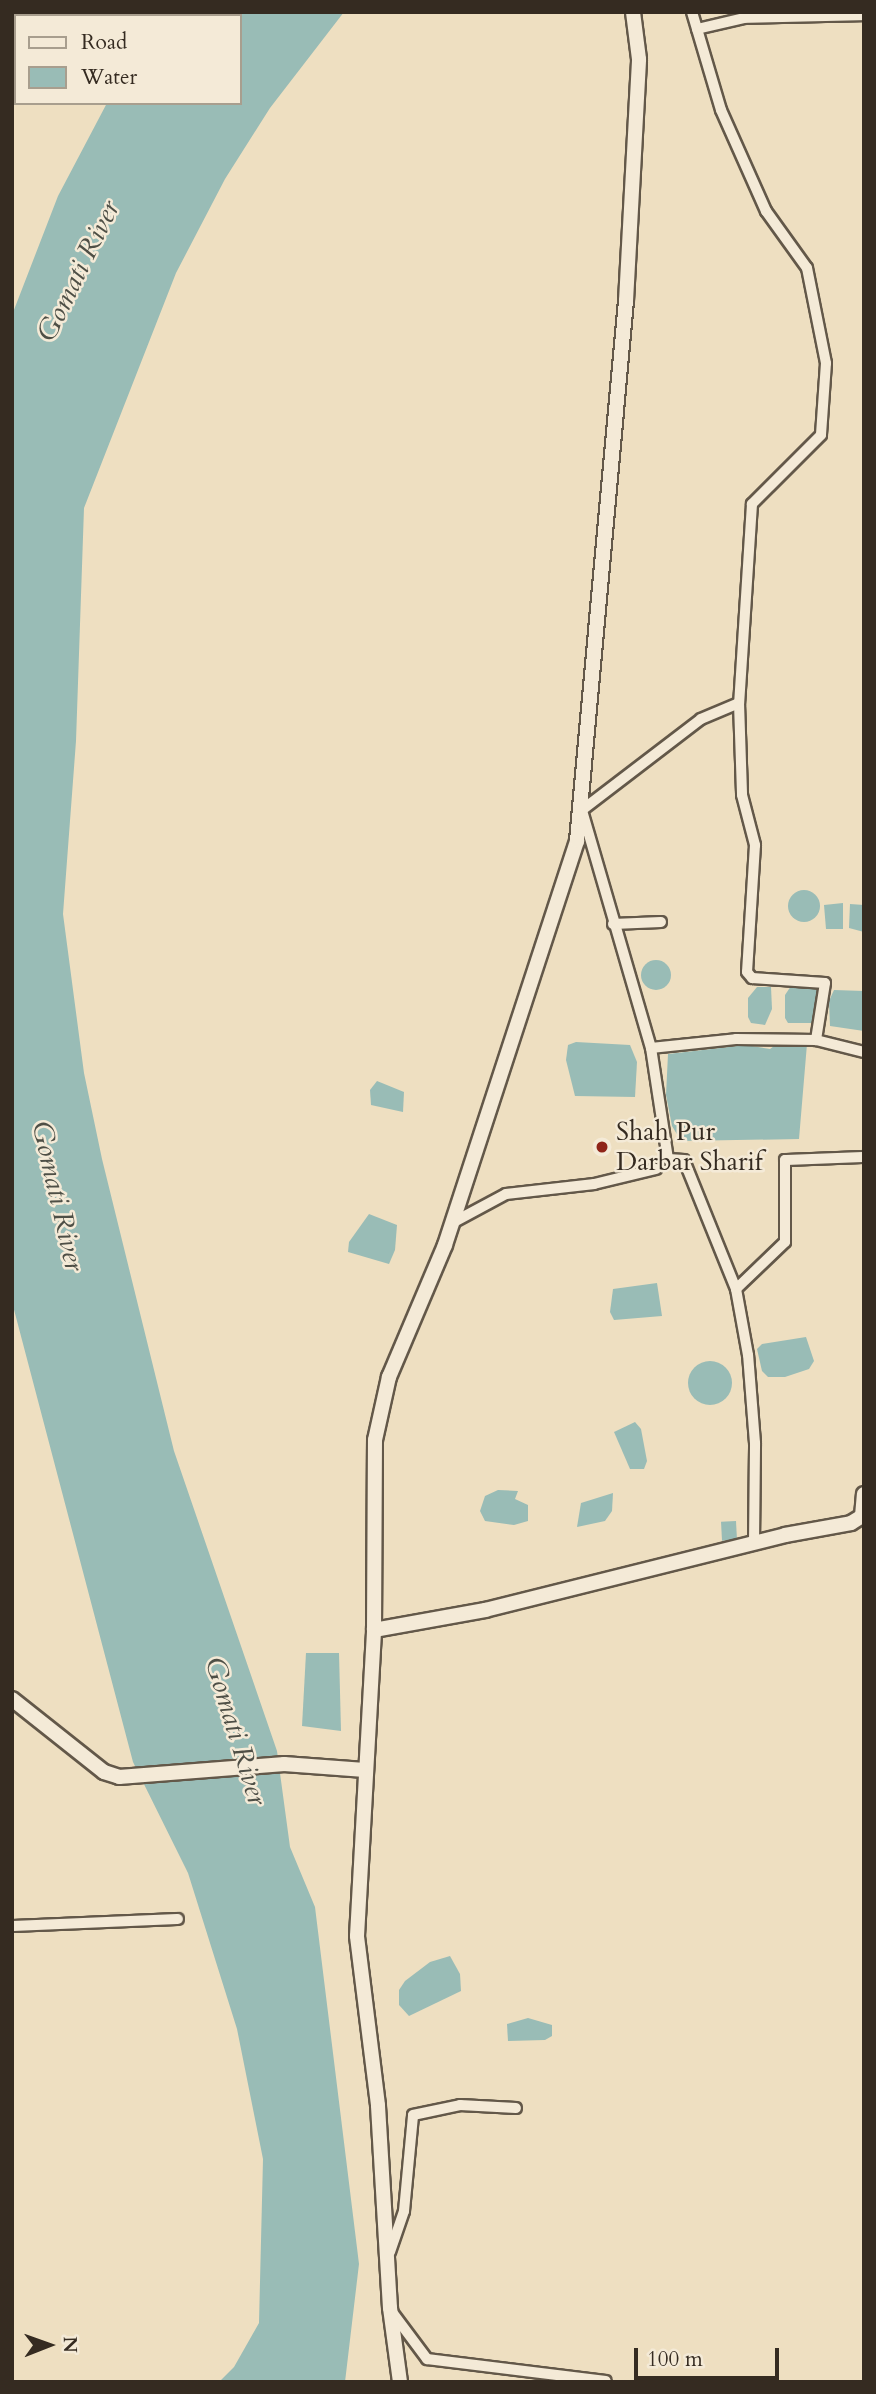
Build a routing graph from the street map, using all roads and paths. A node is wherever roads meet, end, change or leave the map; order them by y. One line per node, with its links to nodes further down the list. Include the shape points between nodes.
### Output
1 (633, 12): 6 (main road, via 639,59 637,128)
2 (692, 12): 4 (street)
3 (864, 15): 4 (street, via 744,18)
4 (697, 29): 5 (street, via 721,110 766,211 807,268 826,363 821,435 752,504)
5 (739, 704): 6 (street, via 701,719); 9 (street, via 742,795 755,845 747,972 752,978 825,983)
6 (582, 810): 8 (street); 14 (main road, via 568,870)
7 (661, 922): 8 (street)
8 (613, 924): 10 (street)
9 (816, 1040): 10 (street, via 736,1040); 11 (street)
10 (651, 1048): 15 (street, via 667,1159 684,1160)
11 (864, 1052)
12 (864, 1157): 15 (street, via 785,1160 785,1242 747,1284)
13 (656, 1169): 14 (street, via 594,1184 506,1194)
14 (452, 1224): 18 (main road, via 389,1377 375,1440)
15 (736, 1289): 17 (street, via 748,1355 755,1443)
16 (864, 1494): 17 (main road, via 862,1516 851,1523)
17 (754, 1543): 18 (main road, via 497,1607)
18 (374, 1630): 20 (main road)
19 (12, 1699): 20 (main road, via 104,1772 135,1778 284,1764)
20 (365, 1770): 24 (main road, via 357,1936)
21 (178, 1919): 22 (street)
22 (12, 1926)
23 (516, 2108): 24 (street, via 460,2105 413,2115 404,2211)
24 (390, 2252): 25 (main road)
25 (390, 2308): 26 (street, via 427,2359); 27 (main road)
26 (606, 2381)
27 (400, 2382)

